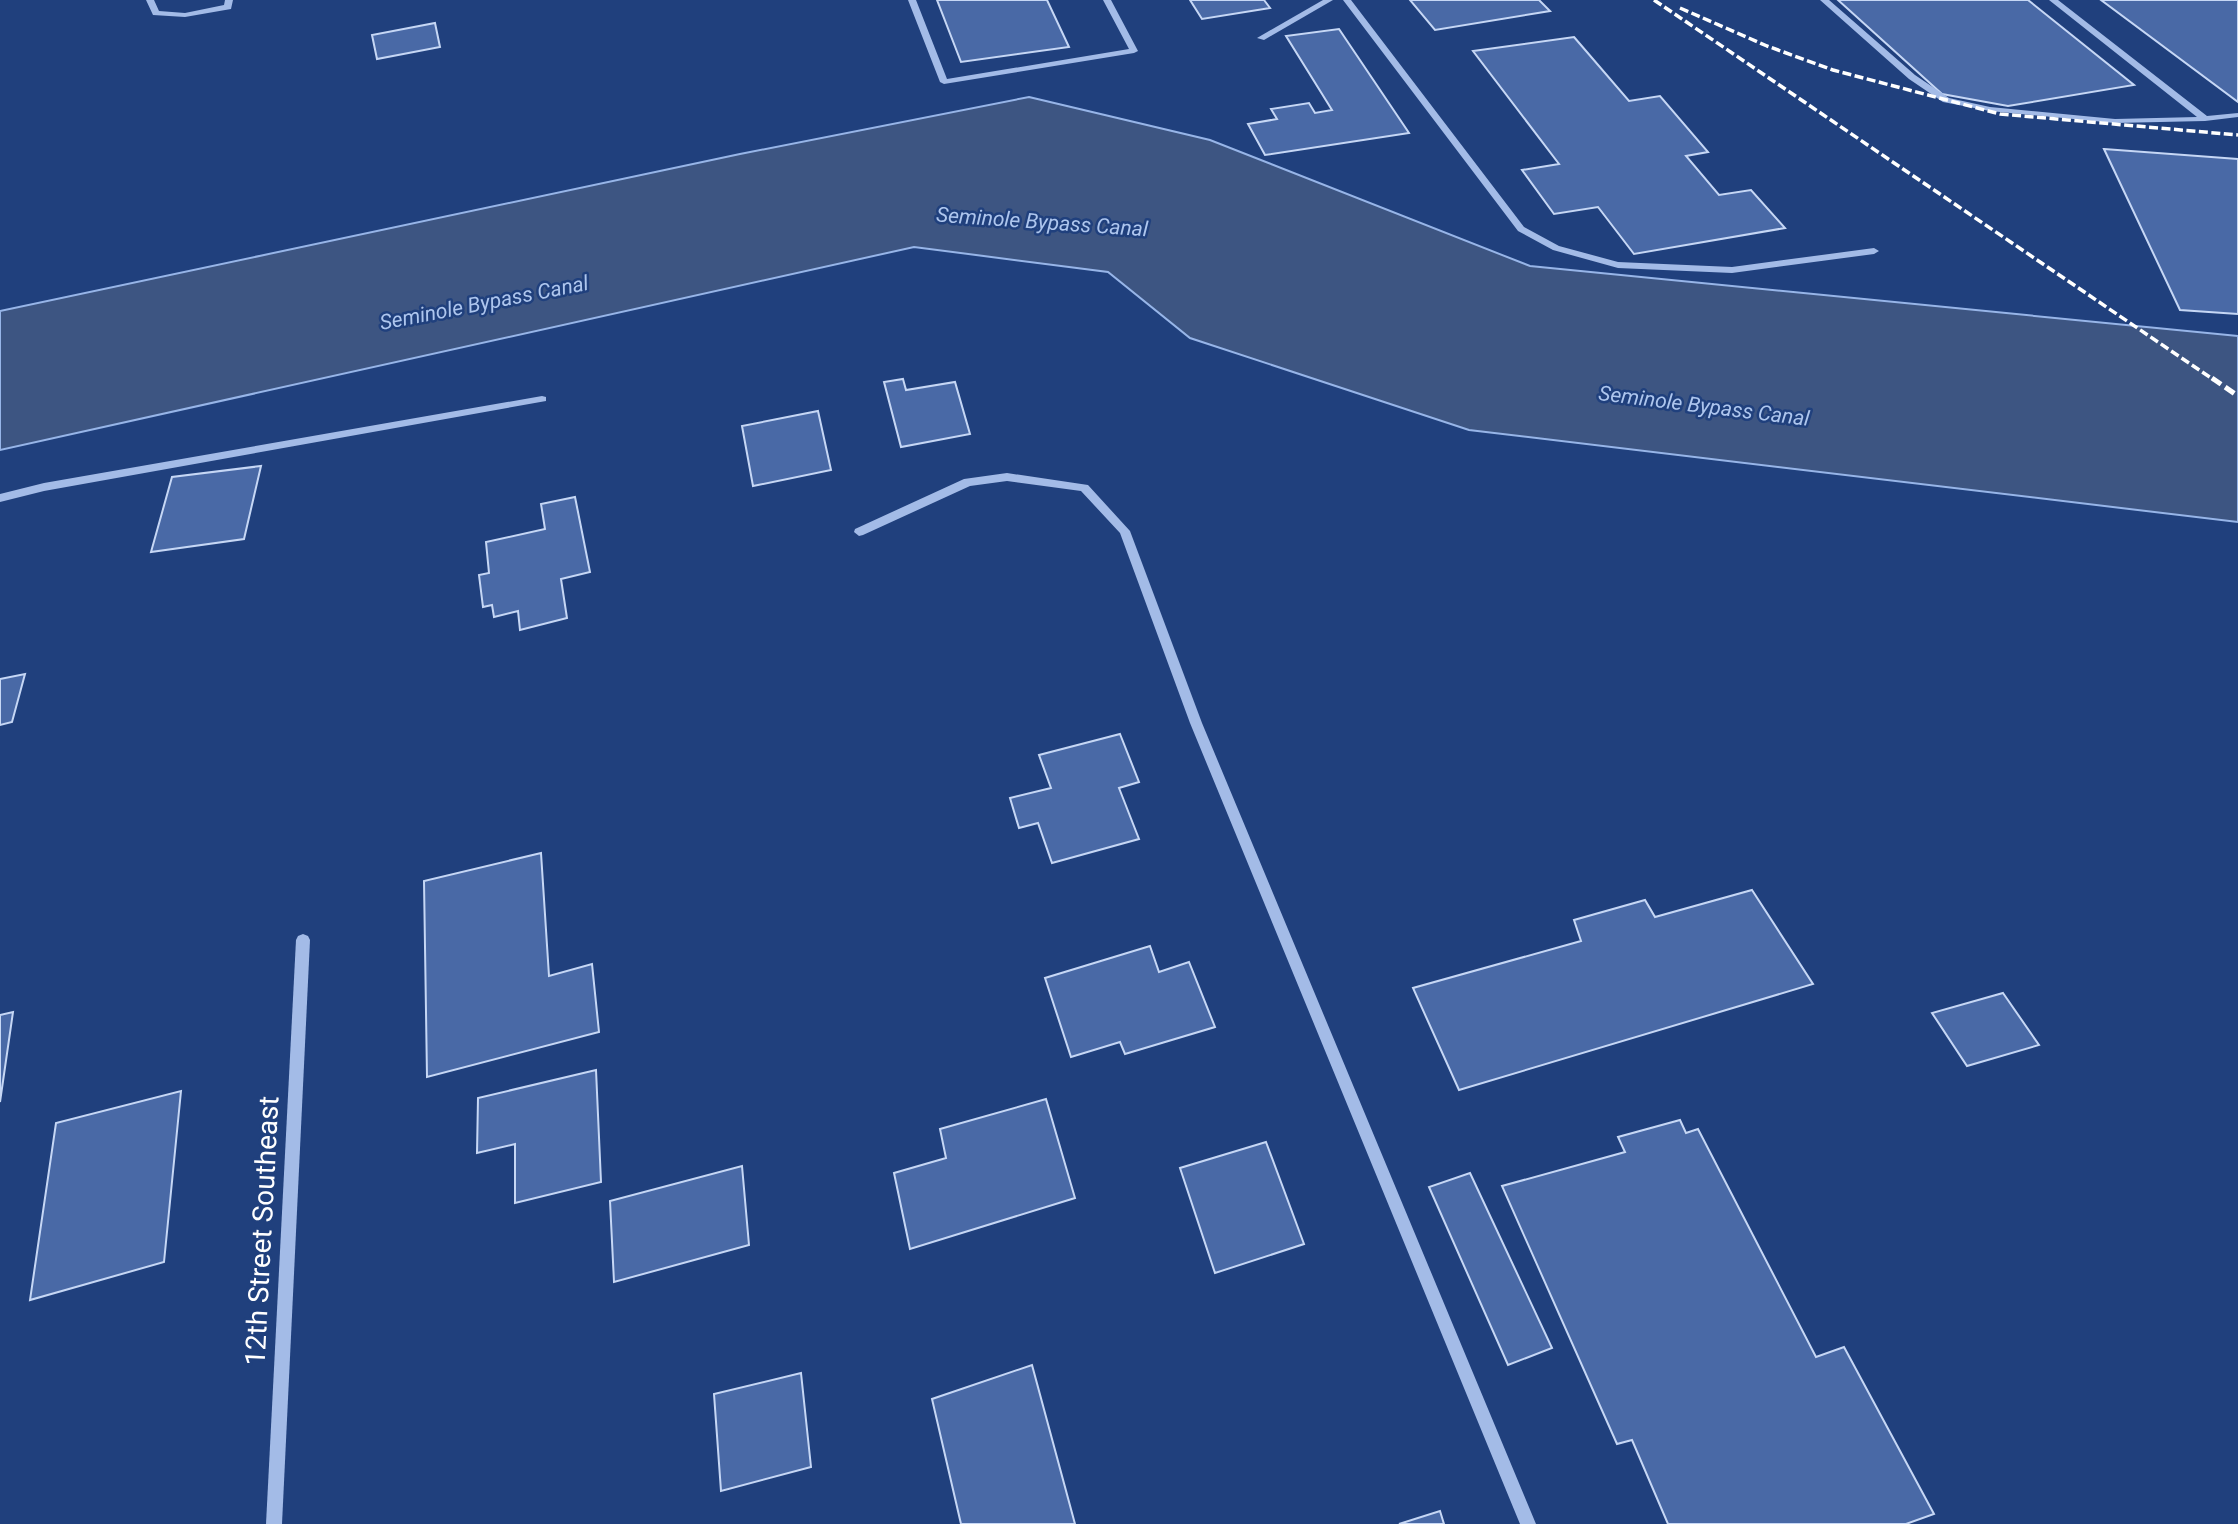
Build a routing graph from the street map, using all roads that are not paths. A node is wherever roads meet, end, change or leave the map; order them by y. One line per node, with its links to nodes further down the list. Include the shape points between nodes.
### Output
1 (150, 0): 2 (street, via 156,13 185,15 228,7)
2 (229, 0)
3 (912, 0): 4 (street, via 944,82 1134,51)
4 (1107, 0)
5 (1329, 0): 9 (lane)
6 (1347, 0): 12 (street, via 1521,229 1556,248 1618,265 1732,270)
7 (1824, 0): 11 (street, via 1912,77 1946,100 1990,109 2115,121)
8 (2053, 0): 11 (street)
9 (1261, 38)
10 (2238, 115): 11 (street)
11 (2205, 119)
12 (1874, 251)
13 (542, 399): 14 (street)
14 (0, 498)
15 (859, 532): 18 (street, via 968,482 1007,477 1084,488 1125,531 1196,723)
16 (303, 940): 17 (street, 12th Street Southeast)
17 (274, 1524)
18 (1528, 1524)

